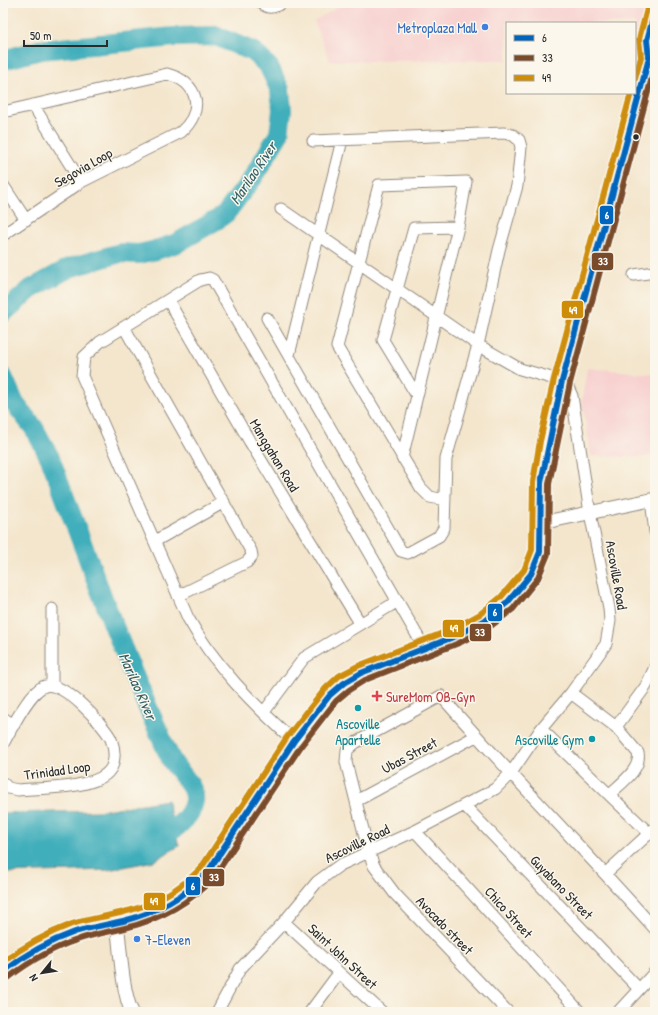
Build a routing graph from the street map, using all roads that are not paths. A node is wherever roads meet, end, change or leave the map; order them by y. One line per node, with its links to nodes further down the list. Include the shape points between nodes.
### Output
1 (262, 3): 2 (street, via 270,8)
2 (282, 3)
3 (655, 11): 4 (main road, via 647,40)
4 (652, 54): 26 (main road)
5 (33, 105): 6 (street); 9 (street); 9 (street, Segovia Loop, via 167,74 177,76 186,82 194,93 196,105 190,125 181,132)
6 (3, 112)
7 (342, 140): 8 (street); 15 (street); 24 (street, via 504,133 519,140 521,156 517,186 499,250)
8 (313, 141)
9 (81, 182): 12 (street, Segovia Loop)
10 (3, 185): 12 (street)
11 (281, 209): 15 (street)
12 (26, 220): 14 (street, Segovia Loop)
13 (458, 227): 16 (street, via 466,182 379,185); 19 (street, via 414,228); 21 (street)
14 (3, 235)
15 (319, 235): 16 (street); 25 (street)
16 (359, 264): 19 (street); 28 (street, via 337,347)
17 (655, 272): 18 (street)
18 (634, 275)
19 (397, 290): 21 (street); 27 (street, via 384,340)
20 (168, 300): 23 (street); 37 (street, via 200,280 209,278 216,284); 39 (street, Manggahan Road, via 250,442)
21 (436, 317): 24 (street); 27 (street)
22 (267, 318): 25 (street)
23 (124, 327): 31 (street); 35 (street, via 100,342 84,357 82,376)
24 (478, 345): 26 (street, via 520,369); 30 (street, via 446,459)
25 (289, 355): 30 (street, via 404,553 412,551 442,532)
26 (562, 381): 32 (street, Ascoville Road, via 570,389 572,396); 33 (main road, via 541,483)
27 (417, 396): 28 (street)
28 (402, 458): 30 (street, via 425,493 434,499)
29 (653, 499): 32 (street); 34 (street)
30 (445, 500)
31 (224, 502): 35 (street); 36 (street, via 249,545 252,556 233,571)
32 (590, 513): 33 (street); 43 (street, Ascoville Road, via 610,621 606,644)
33 (541, 523): 40 (main road, via 540,552 536,563 531,574 507,603 484,621)
34 (655, 532)
35 (155, 542): 36 (street)
36 (178, 596): 44 (street, via 197,634 210,652)
37 (398, 602): 39 (street); 40 (street)
38 (52, 609): 42 (street)
39 (360, 623): 44 (street, via 304,658)
40 (425, 649): 50 (main road, via 361,673 344,683 330,696)
41 (655, 667): 47 (street, via 646,686)
42 (52, 685): 46 (street, via 35,692); 53 (street, Trinidad Loop, via 72,696 111,739 114,762 110,771 92,782 76,785 18,790)
43 (571, 693): 47 (street); 48 (street, Ascoville Road)
44 (264, 712): 50 (street)
45 (3, 718): 46 (street)
46 (14, 725): 51 (street)
47 (616, 727): 54 (street, via 639,758 636,768)
48 (540, 728): 52 (street, Ascoville Road); 54 (street)
49 (476, 736): 52 (street); 55 (street, Ubas Street); 55 (street, via 441,696 355,743 347,750 346,762)
50 (294, 741): 61 (main road, via 207,873 193,888 158,908)
51 (3, 744)
52 (511, 773): 56 (street, Ascoville Road, via 495,789); 60 (street)
53 (3, 784)
54 (610, 794): 58 (street)
55 (356, 801): 59 (street)
56 (465, 806): 57 (street, Ascoville Road); 67 (street, Guyabano Street)
57 (415, 831): 59 (street, Ascoville Road); 73 (street, Chico Street)
58 (652, 831): 60 (street)
59 (369, 853): 62 (street, Ascoville Road, via 340,865 318,882); 72 (street, Avocado street, via 374,866 395,894)
60 (606, 873): 63 (street)
61 (117, 922): 64 (main road, via 74,932 25,957); 68 (street)
62 (284, 922): 66 (street, Saint John Street); 69 (street, Ascoville Road, via 240,969)
63 (655, 929)
64 (3, 972)
65 (655, 972): 67 (street)
66 (339, 973): 70 (street); 71 (street, Saint John Street)
67 (639, 989): 74 (street)
68 (132, 1012)
69 (217, 1012)
70 (310, 1012)
71 (382, 1012)
72 (508, 1012)
73 (580, 1012)
74 (618, 1012)

